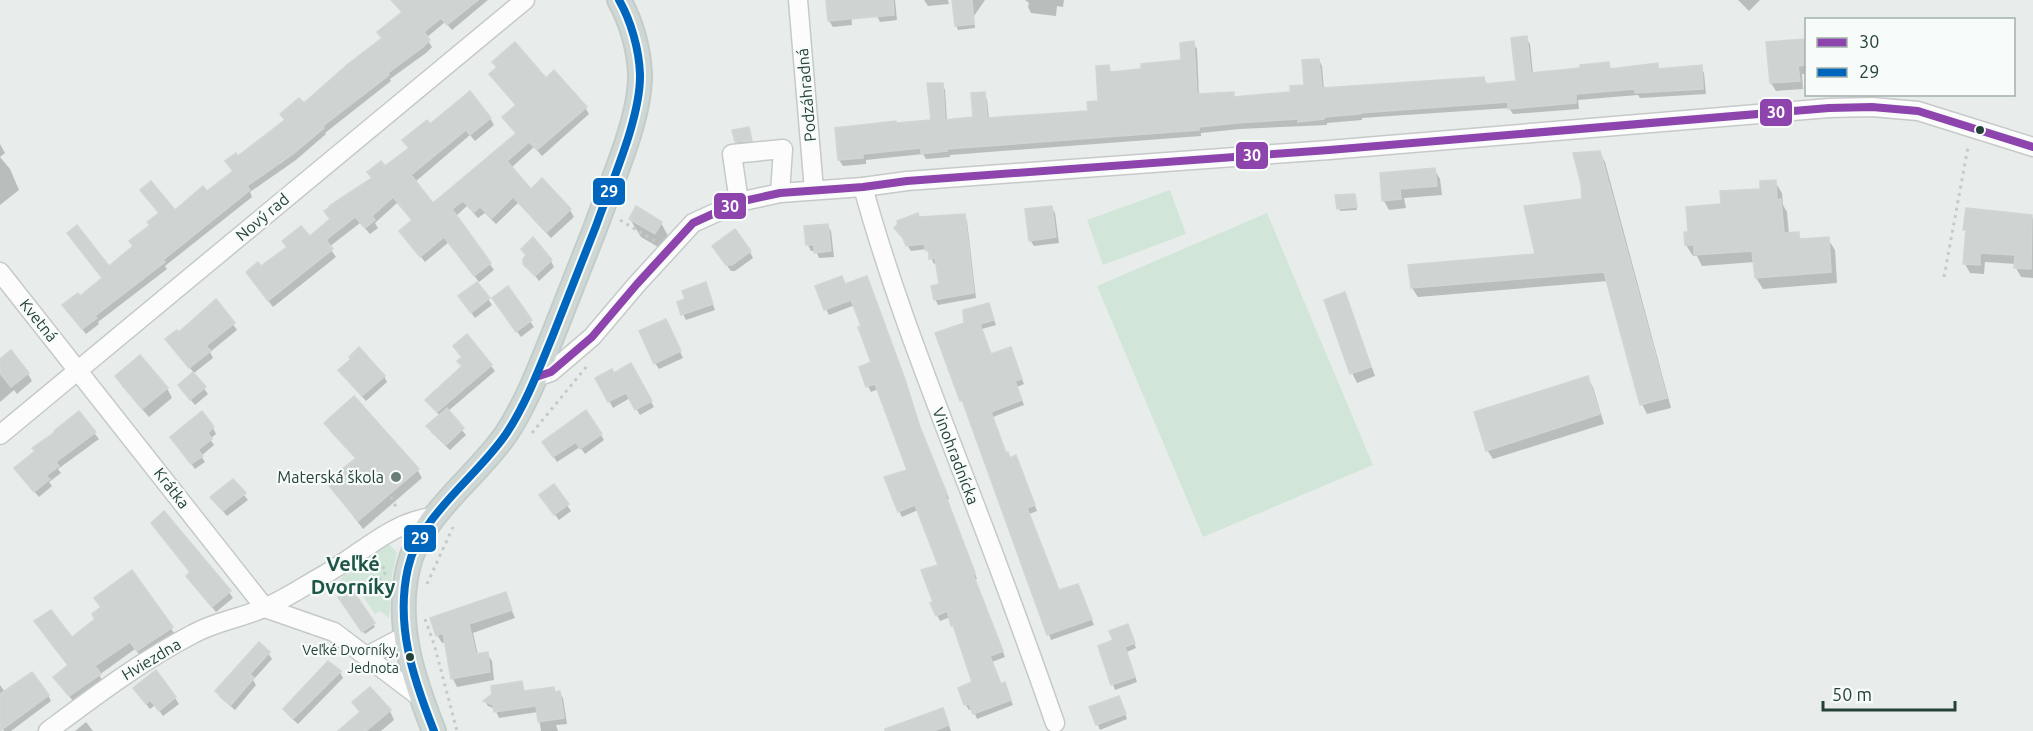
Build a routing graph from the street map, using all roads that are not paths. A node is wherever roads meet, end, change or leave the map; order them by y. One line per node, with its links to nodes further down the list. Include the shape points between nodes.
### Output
1 (525, 0): 10 (street, Nový rad)
2 (619, 0): 11 (main road, via 626,11 639,64 636,108 620,160)
3 (798, 0): 6 (street, Podzáhradná)
4 (2033, 147): 5 (street, via 1900,108 1872,107)
5 (863, 187): 6 (street); 18 (street, Vinohradnícka, via 927,378)
6 (814, 190): 7 (street)
7 (780, 193): 8 (street); 8 (street, via 783,149 732,154)
8 (739, 202): 11 (street, via 693,223 592,337 551,372)
9 (0, 272): 10 (street, Kvetná)
10 (78, 369): 12 (street, Nový rad); 14 (street, Krátka)
11 (536, 377): 13 (main road, via 506,433)
12 (0, 435)
13 (444, 521): 14 (street, Hviezdna, via 420,518 405,524); 15 (main road, via 416,544 408,567 402,619)
14 (265, 608): 16 (street, via 334,632); 19 (street, Hviezdna, via 194,633 128,671)
15 (405, 636): 16 (street); 17 (main road)
16 (367, 656): 17 (street)
17 (421, 698): 20 (main road)
18 (1055, 723)
19 (48, 731)
20 (434, 731)

